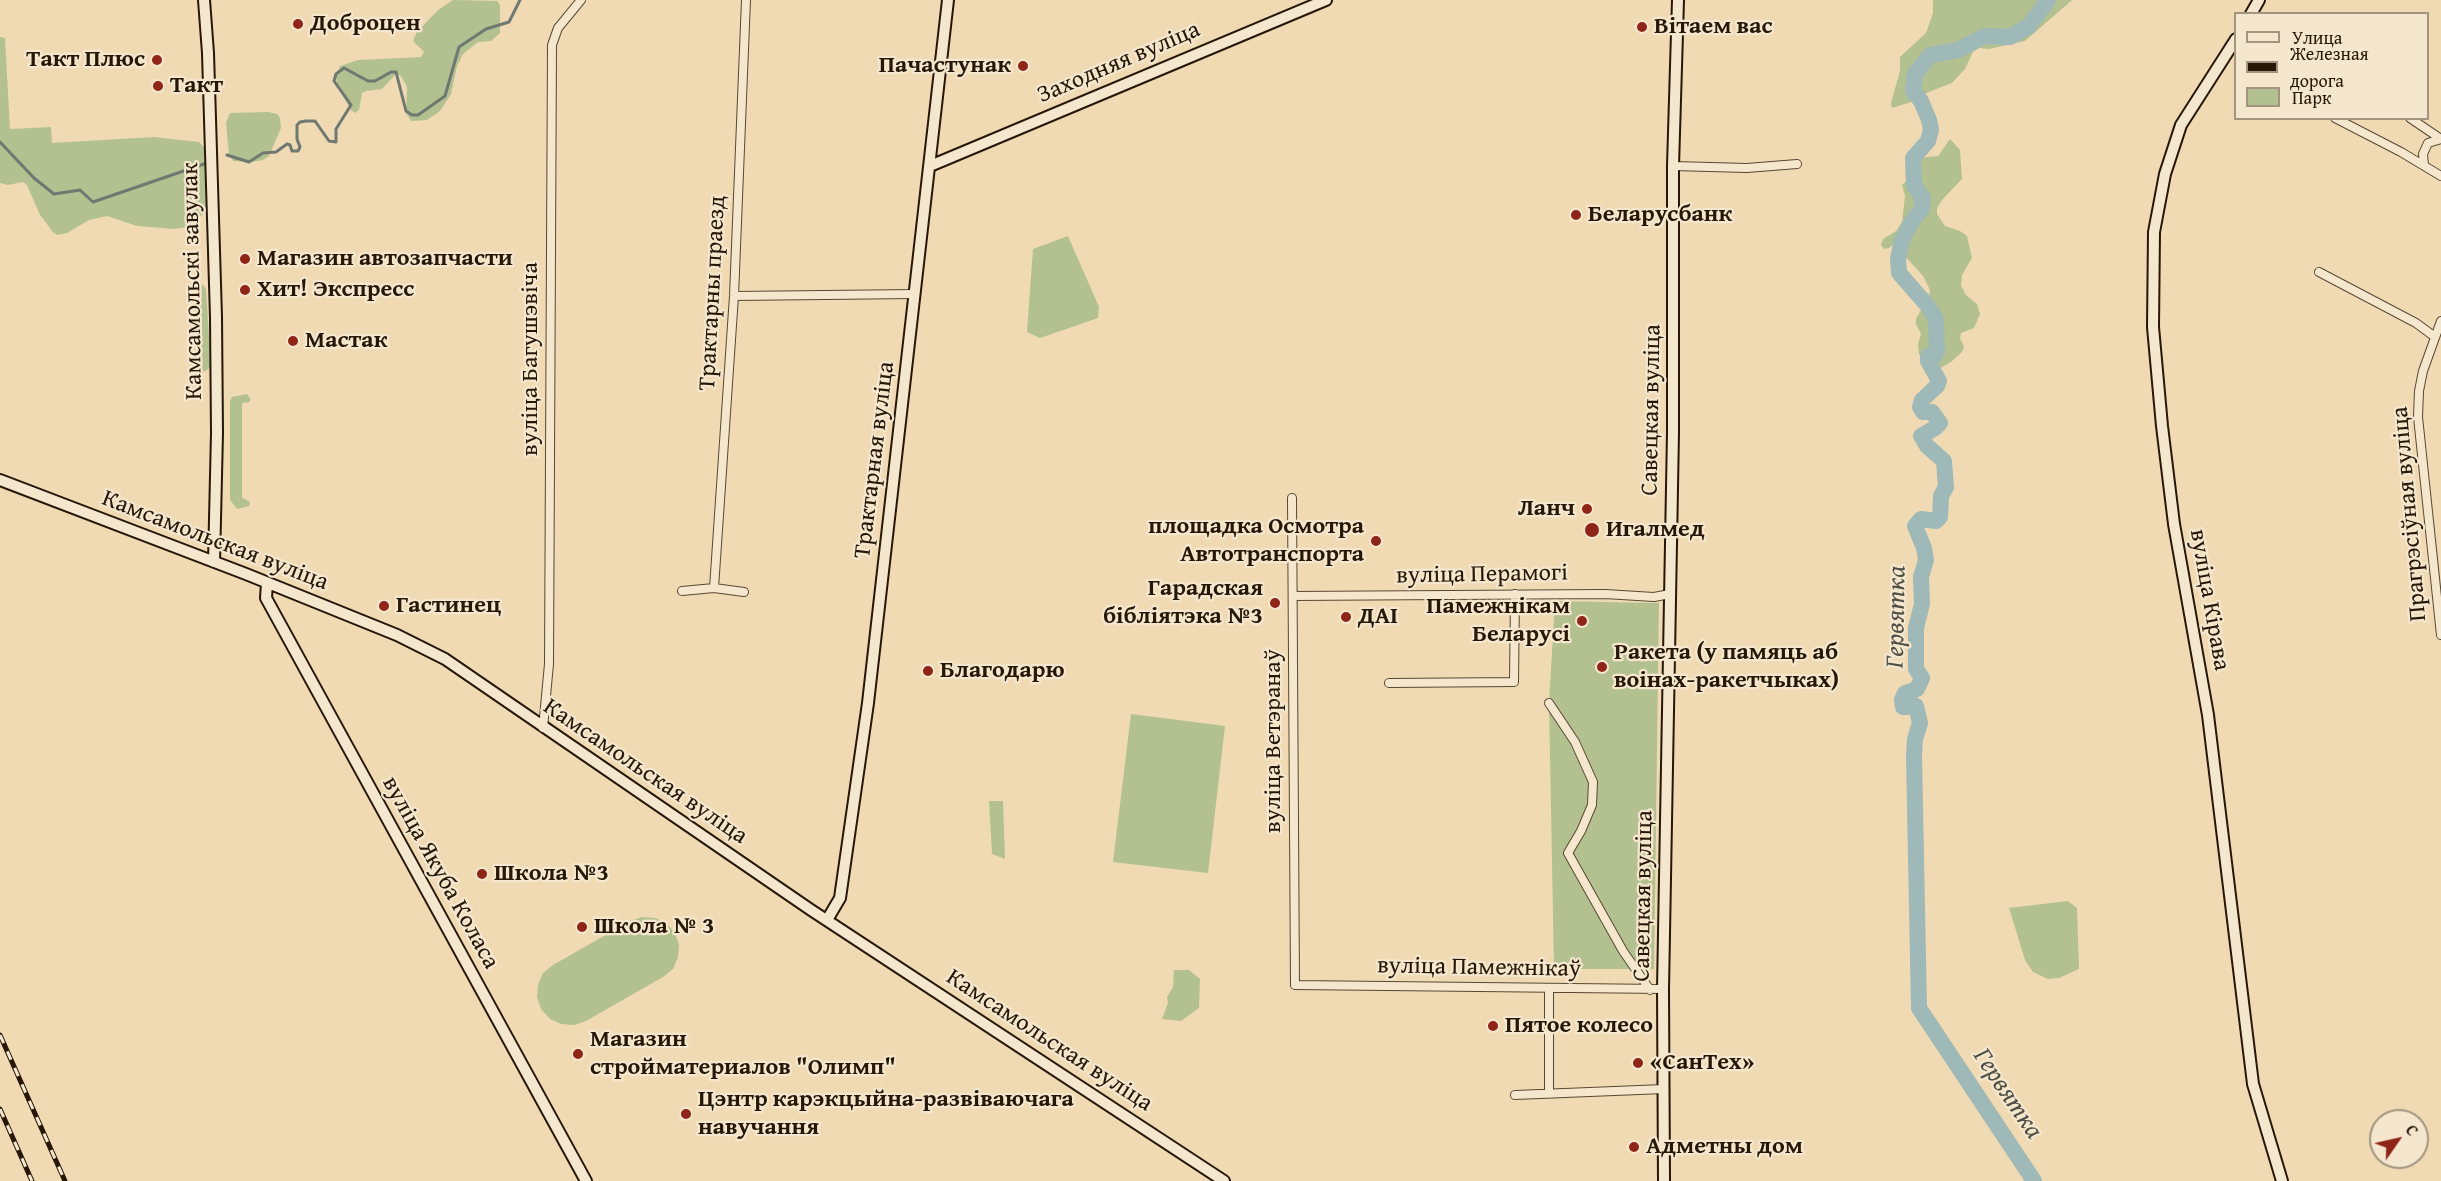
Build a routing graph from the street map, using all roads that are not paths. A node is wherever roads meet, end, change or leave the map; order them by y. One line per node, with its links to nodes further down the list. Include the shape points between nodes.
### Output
1 (204, 0): 23 (street, Камсамольскі завулак, via 216,317)
2 (581, 0): 34 (street, вуліца Багушэвіча, via 558,28 552,45 549,664)
3 (746, 0): 18 (street, Трактарны праезд)
4 (948, 0): 12 (street, Трактарная вуліца)
5 (1326, 0): 12 (street, Заходняя вуліца)
6 (1678, 0): 14 (street, Савецкая вуліца)
7 (2234, 41): 46 (street, вуліца Кірава, via 2181,125 2167,166 2154,232 2153,327 2174,524 2208,715 2253,1084)
8 (2339, 120): 13 (street)
9 (2413, 120): 10 (street)
10 (2441, 139): 13 (street, via 2428,143)
11 (1797, 164): 14 (street, via 1747,168)
12 (930, 165): 17 (street, Трактарная вуліца)
13 (2424, 165): 15 (street)
14 (1673, 166): 29 (street, Савецкая вуліца)
15 (2441, 176)
16 (2319, 272): 20 (street, via 2416,323)
17 (915, 294): 18 (street); 35 (street, Трактарная вуліца, via 868,703 840,898)
18 (734, 296): 25 (street, Трактарны праезд)
19 (2441, 321): 20 (street, Прагрэсіўная вуліца)
20 (2436, 342): 31 (street, Прагрэсіўная вуліца, via 2419,391 2418,417)
21 (0, 480): 23 (street, Камсамольская вуліца)
22 (1292, 498): 30 (street, вуліца Ветэранаў)
23 (214, 562): 24 (street, Камсамольская вуліца)
24 (267, 583): 34 (street, Камсамольская вуліца, via 423,646); 43 (street, вуліца Якуба Коласа, via 266,598)
25 (714, 588): 26 (street); 27 (street)
26 (682, 591)
27 (744, 592)
28 (1515, 594): 29 (street, вуліца Перамогі); 30 (street, вуліца Перамогі); 32 (street, via 1514,682)
29 (1670, 594): 38 (street, Савецкая вуліца)
30 (1293, 596): 36 (street, вуліца Ветэранаў)
31 (2441, 636)
32 (1389, 683)
33 (1549, 703): 39 (street, via 1575,742 1593,782 1592,805 1568,853 1623,951)
34 (543, 728): 35 (street, Камсамольская вуліца)
35 (827, 920): 44 (street, Камсамольская вуліца)
36 (1295, 985): 37 (street, вуліца Памежнікаў)
37 (1549, 988): 39 (street, вуліца Памежнікаў); 41 (street)
38 (1663, 989): 39 (street, вуліца Памежнікаў); 40 (street, Савецкая вуліца)
39 (1650, 990)
40 (1664, 1089): 41 (street); 45 (street, Савецкая вуліца)
41 (1549, 1094): 42 (street)
42 (1515, 1095)
43 (586, 1181)
44 (1224, 1181)
45 (1664, 1181)
46 (2282, 1181)

